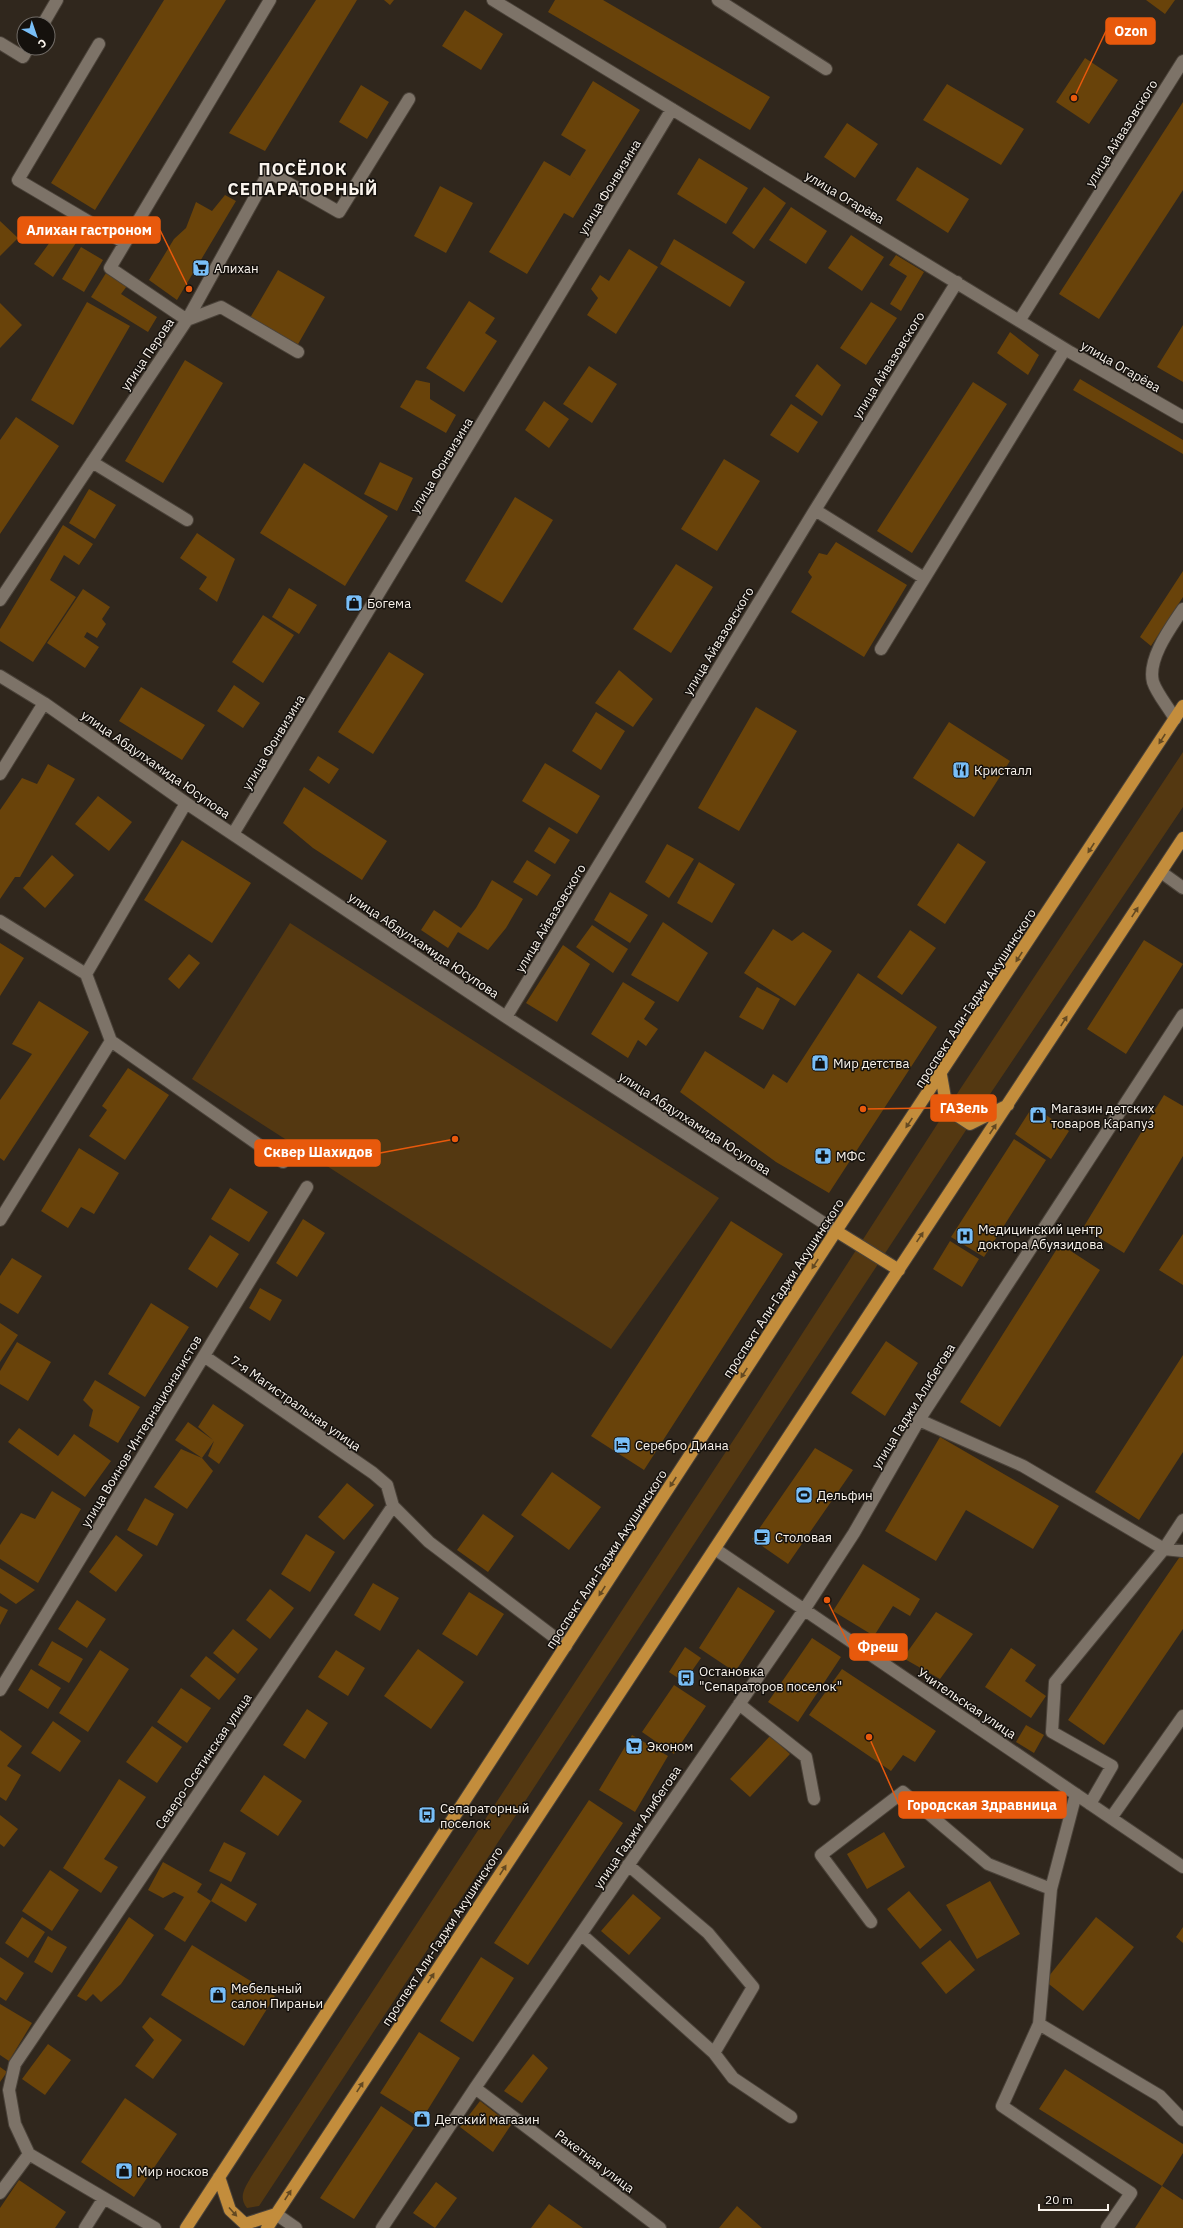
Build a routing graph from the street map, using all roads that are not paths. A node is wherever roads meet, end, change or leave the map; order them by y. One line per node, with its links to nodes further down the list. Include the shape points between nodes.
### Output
1 (57, 0): 6 (street)
2 (270, 0): 14 (street, улица Перова)
3 (493, 0): 5 (street, улица Огарёва)
4 (718, 0): 11 (street)
5 (511, 5): 13 (street, улица Огарёва)
6 (47, 16)
7 (0, 43): 9 (street)
8 (100, 44): 14 (street, via 18,180)
9 (16, 53)
10 (1183, 61): 17 (street, улица Айвазовского)
11 (826, 69)
12 (409, 99): 16 (street, via 339,212 269,172)
13 (672, 109): 15 (street, улица Огарёва); 33 (street, улица Фонвизина)
14 (125, 243): 16 (street, улица Перова, via 110,268)
15 (957, 282): 17 (street, улица Огарёва); 22 (street, улица Айвазовского)
16 (187, 320): 19 (street, via 221,307); 21 (street, улица Перова)
17 (1019, 321): 18 (street, улица Огарёва)
18 (1065, 349): 20 (street, улица Огарёва); 24 (street)
19 (298, 352)
20 (1183, 418)
21 (92, 462): 23 (street); 25 (street, улица Перова)
22 (815, 510): 24 (street); 40 (street, улица Айвазовского)
23 (187, 520)
24 (924, 578): 27 (street)
25 (0, 600)
26 (1183, 609): 30 (street, via 1152,664 1154,682)
27 (881, 649)
28 (0, 676): 29 (street, улица Абдулхамида Юсупова)
29 (44, 703): 31 (street); 32 (street, улица Абдулхамида Юсупова)
30 (1181, 711): 42 (main road, проспект Али-Гаджи Акушинского, one-way to 42)
31 (0, 774)
32 (186, 803): 33 (street, улица Абдулхамида Юсупова); 38 (street)
33 (234, 834): 40 (street, улица Абдулхамида Юсупова)
34 (1183, 838): 35 (main road, проспект Али-Гаджи Акушинского)
35 (1161, 872): 36 (street); 43 (main road, проспект Али-Гаджи Акушинского, one-way to 35)
36 (1183, 888)
37 (0, 921): 38 (street)
38 (86, 974): 41 (street)
39 (1183, 1014): 50 (street, улица Гаджи Алибегова)
40 (506, 1017): 47 (street, улица Абдулхамида Юсупова)
41 (111, 1041): 44 (street); 46 (street)
42 (941, 1075): 43 (main road, via 947,1109 970,1124); 47 (main road, проспект Али-Гаджи Акушинского, one-way to 47)
43 (1009, 1104): 48 (main road, проспект Али-Гаджи Акушинского, one-way to 43)
44 (283, 1162)
45 (307, 1187): 49 (street, улица Воинов-Интернационалистов)
46 (0, 1220)
47 (836, 1231): 48 (main road); 57 (main road, проспект Али-Гаджи Акушинского, one-way to 57)
48 (899, 1270): 53 (main road, проспект Али-Гаджи Акушинского)
49 (204, 1356): 51 (street, 7-я Магистральная улица, via 373,1473 387,1485); 58 (street, улица Воинов-Интернационалистов)
50 (919, 1420): 54 (street, via 1023,1466); 56 (street, улица Гаджи Алибегова, via 854,1533)
51 (393, 1506): 57 (street, via 429,1542); 75 (street, Северо-Осетинская улица, via 15,2064 9,2090 15,2124)
52 (1183, 1520): 54 (street)
53 (715, 1549): 56 (street, Учительская улица); 79 (main road, проспект Али-Гаджи Акушинского, one-way to 53)
54 (1164, 1549): 55 (street); 63 (street, via 1055,1682 1052,1732 1112,1766)
55 (1183, 1551)
56 (804, 1610): 59 (street, улица Гаджи Алибегова); 61 (street, Учительская улица)
57 (566, 1646): 76 (main road, проспект Али-Гаджи Акушинского)
58 (0, 1690)
59 (739, 1704): 62 (street, via 806,1757); 65 (street, улица Гаджи Алибегова)
60 (1183, 1716): 64 (street)
61 (1076, 1794): 63 (street, Учительская улица); 67 (street)
62 (814, 1799)
63 (1090, 1804): 64 (street, Учительская улица)
64 (1111, 1818): 66 (street, Учительская улица)
65 (628, 1865): 69 (street, улица Гаджи Алибегова); 71 (street, via 708,1933 753,1987)
66 (1183, 1867)
67 (1051, 1889): 68 (street, via 988,1864 903,1792 821,1856); 70 (street)
68 (871, 1922)
69 (581, 1934): 71 (street); 72 (street, улица Гаджи Алибегова)
70 (1039, 2024): 74 (street, via 1160,2096); 87 (street, via 1002,2106 1131,2193)
71 (714, 2053): 73 (street, via 733,2078)
72 (475, 2088): 85 (street, улица Гаджи Алибегова); 86 (street, Ракетная улица)
73 (791, 2118)
74 (1183, 2120)
75 (29, 2154): 77 (street); 78 (street)
76 (218, 2177): 79 (main road, one-way to 79, via 230,2210 245,2224); 82 (main road, проспект Али-Гаджи Акушинского)
77 (0, 2193)
78 (104, 2198): 80 (street); 81 (street)
79 (276, 2214): 83 (main road, проспект Али-Гаджи Акушинского); 84 (street)
80 (85, 2228)
81 (155, 2228)
82 (186, 2228)
83 (267, 2228)
84 (296, 2228)
85 (382, 2228)
86 (660, 2228)
87 (1107, 2228)

